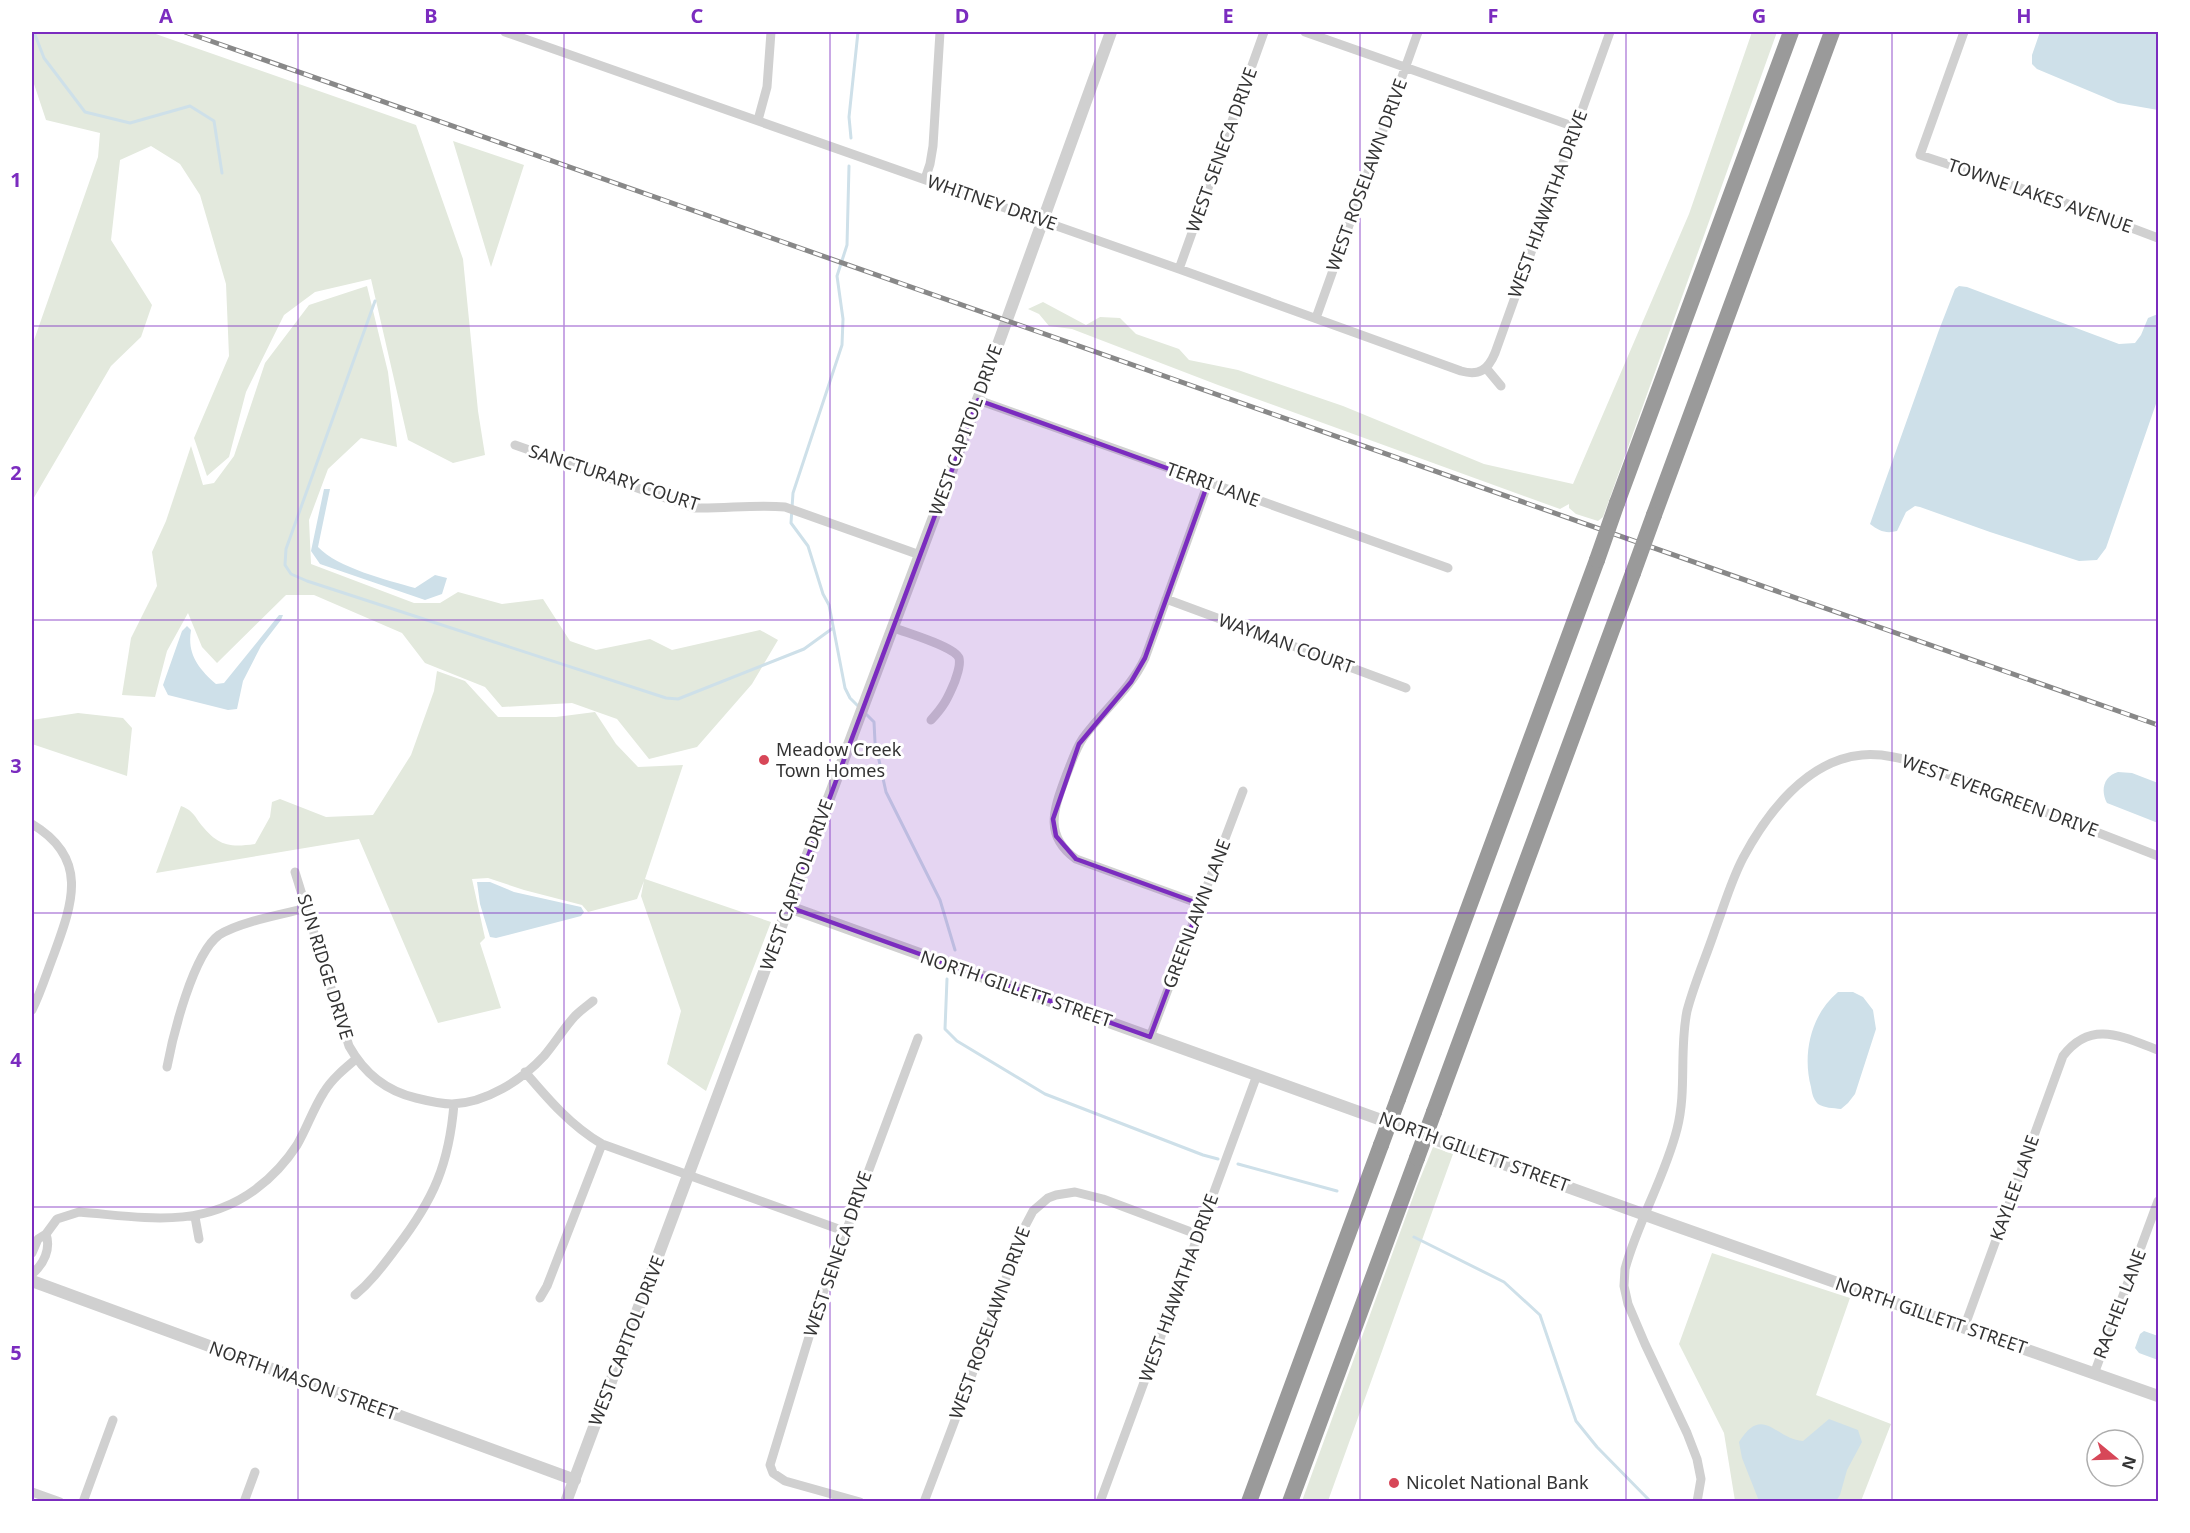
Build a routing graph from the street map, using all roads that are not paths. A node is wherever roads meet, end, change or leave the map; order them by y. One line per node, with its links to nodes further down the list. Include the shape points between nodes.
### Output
1 (505, 32): 13 (street, WHITNEY DRIVE)
2 (540, 32): 13 (street)
3 (771, 32): 15 (street, via 767,87)
4 (940, 32): 17 (street, via 933,146)
5 (1111, 32): 18 (street, WEST CAPITOL DRIVE)
6 (1264, 32): 20 (street, WEST SENECA DRIVE)
7 (1305, 32): 14 (street)
8 (1418, 32): 14 (street, WEST ROSELAWN DRIVE)
9 (1610, 32): 16 (street, WEST HIAWATHA DRIVE)
10 (1791, 32): 78 (highway, bridge)
11 (1832, 32): 79 (highway, bridge)
12 (1964, 32): 19 (street, TOWNE LAKES AVENUE, via 1920,155)
13 (536, 42): 15 (street, WHITNEY DRIVE)
14 (1405, 67): 16 (street); 21 (street, WEST ROSELAWN DRIVE)
15 (758, 120): 17 (street, WHITNEY DRIVE)
16 (1575, 127): 22 (street, WEST HIAWATHA DRIVE, via 1495,353)
17 (925, 179): 18 (street, WHITNEY DRIVE)
18 (1043, 221): 20 (street, WHITNEY DRIVE); 24 (street, WEST CAPITOL DRIVE)
19 (2158, 238)
20 (1179, 269): 21 (street, WHITNEY DRIVE)
21 (1316, 318): 22 (street, WHITNEY DRIVE, via 1461,371)
22 (1483, 371): 23 (street)
23 (1501, 386)
24 (978, 400): 26 (street, TERRI LANE); 27 (street, WEST CAPITOL DRIVE)
25 (515, 446): 27 (street, SANCTURARY COURT, via 694,508 785,507)
26 (1208, 483): 28 (street, TERRI LANE); 29 (street)
27 (920, 555): 30 (street, WEST CAPITOL DRIVE)
28 (1448, 568)
29 (1166, 599): 31 (street, WAYMAN COURT); 37 (street, via 1139,669 1079,744 1056,803 1054,828 1062,845 1076,859)
30 (892, 627): 32 (street, via 947,648 960,662 946,704); 39 (street, WEST CAPITOL DRIVE)
31 (1406, 688)
32 (931, 720)
33 (1243, 791): 37 (street, GREENLAWN LANE)
34 (32, 824): 41 (street, via 58,846 68,864 72,890 70,907)
35 (2156, 853): 53 (street, WEST EVERGREEN DRIVE, via 1898,758 1852,757 1808,776 1794,787 1753,841 1734,877 1687,1012 1678,1127)
36 (295, 872): 38 (street, SUN RIDGE DRIVE)
37 (1200, 904): 42 (street, GREENLAWN LANE)
38 (307, 908): 45 (street, SUN RIDGE DRIVE, via 342,1029); 46 (street, via 239,927 212,941 200,960 177,1023)
39 (789, 908): 42 (street, NORTH GILLETT STREET); 51 (street, WEST CAPITOL DRIVE)
40 (593, 1001): 47 (street, SUN RIDGE DRIVE)
41 (32, 1010)
42 (1150, 1037): 48 (street, NORTH GILLETT STREET)
43 (918, 1038): 55 (street, WEST SENECA DRIVE)
44 (2158, 1050): 64 (street, KAYLEE LANE, via 2108,1033 2084,1038 2069,1049 2060,1063)
45 (356, 1059): 49 (street, SUN RIDGE DRIVE, via 392,1090); 54 (street, via 324,1091 298,1144 275,1173 234,1203)
46 (167, 1066)
47 (525, 1072): 49 (street, SUN RIDGE DRIVE, via 496,1092); 50 (street, via 570,1120)
48 (1257, 1075): 53 (street, NORTH GILLETT STREET); 57 (street, WEST HIAWATHA DRIVE)
49 (454, 1104): 62 (street, via 447,1153 433,1192 383,1266)
50 (602, 1144): 51 (street); 63 (street)
51 (689, 1175): 55 (street); 69 (street, WEST CAPITOL DRIVE)
52 (2158, 1201): 65 (street, RACHEL LANE)
53 (1645, 1214): 64 (street, NORTH GILLETT STREET); 80 (street, WEST EVERGREEN DRIVE, via 1628,1259 1624,1286 1636,1323 1697,1459 1701,1479)
54 (195, 1217): 56 (street, via 144,1218 79,1212 57,1219); 58 (street)
55 (844, 1231): 75 (street, WEST SENECA DRIVE, via 770,1466 785,1481)
56 (46, 1234): 59 (street, via 38,1239); 60 (street, via 49,1244 40,1267)
57 (1199, 1235): 76 (street, WEST ROSELAWN DRIVE, via 1082,1194 1056,1195 1040,1204 1023,1230); 77 (street, WEST HIAWATHA DRIVE)
58 (199, 1239)
59 (32, 1253)
60 (32, 1274)
61 (32, 1281): 69 (street, NORTH MASON STREET)
62 (355, 1295)
63 (540, 1298)
64 (1964, 1328): 65 (street, NORTH GILLETT STREET)
65 (2094, 1374): 66 (street, NORTH GILLETT STREET)
66 (2158, 1396)
67 (112, 1420): 72 (street)
68 (255, 1472): 73 (street)
69 (574, 1480): 74 (street, WEST CAPITOL DRIVE)
70 (32, 1492): 71 (street)
71 (60, 1502)
72 (82, 1502)
73 (244, 1502)
74 (566, 1502)
75 (860, 1502)
76 (924, 1502)
77 (1100, 1502)
78 (1249, 1502)
79 (1290, 1502)
80 (1697, 1502)

